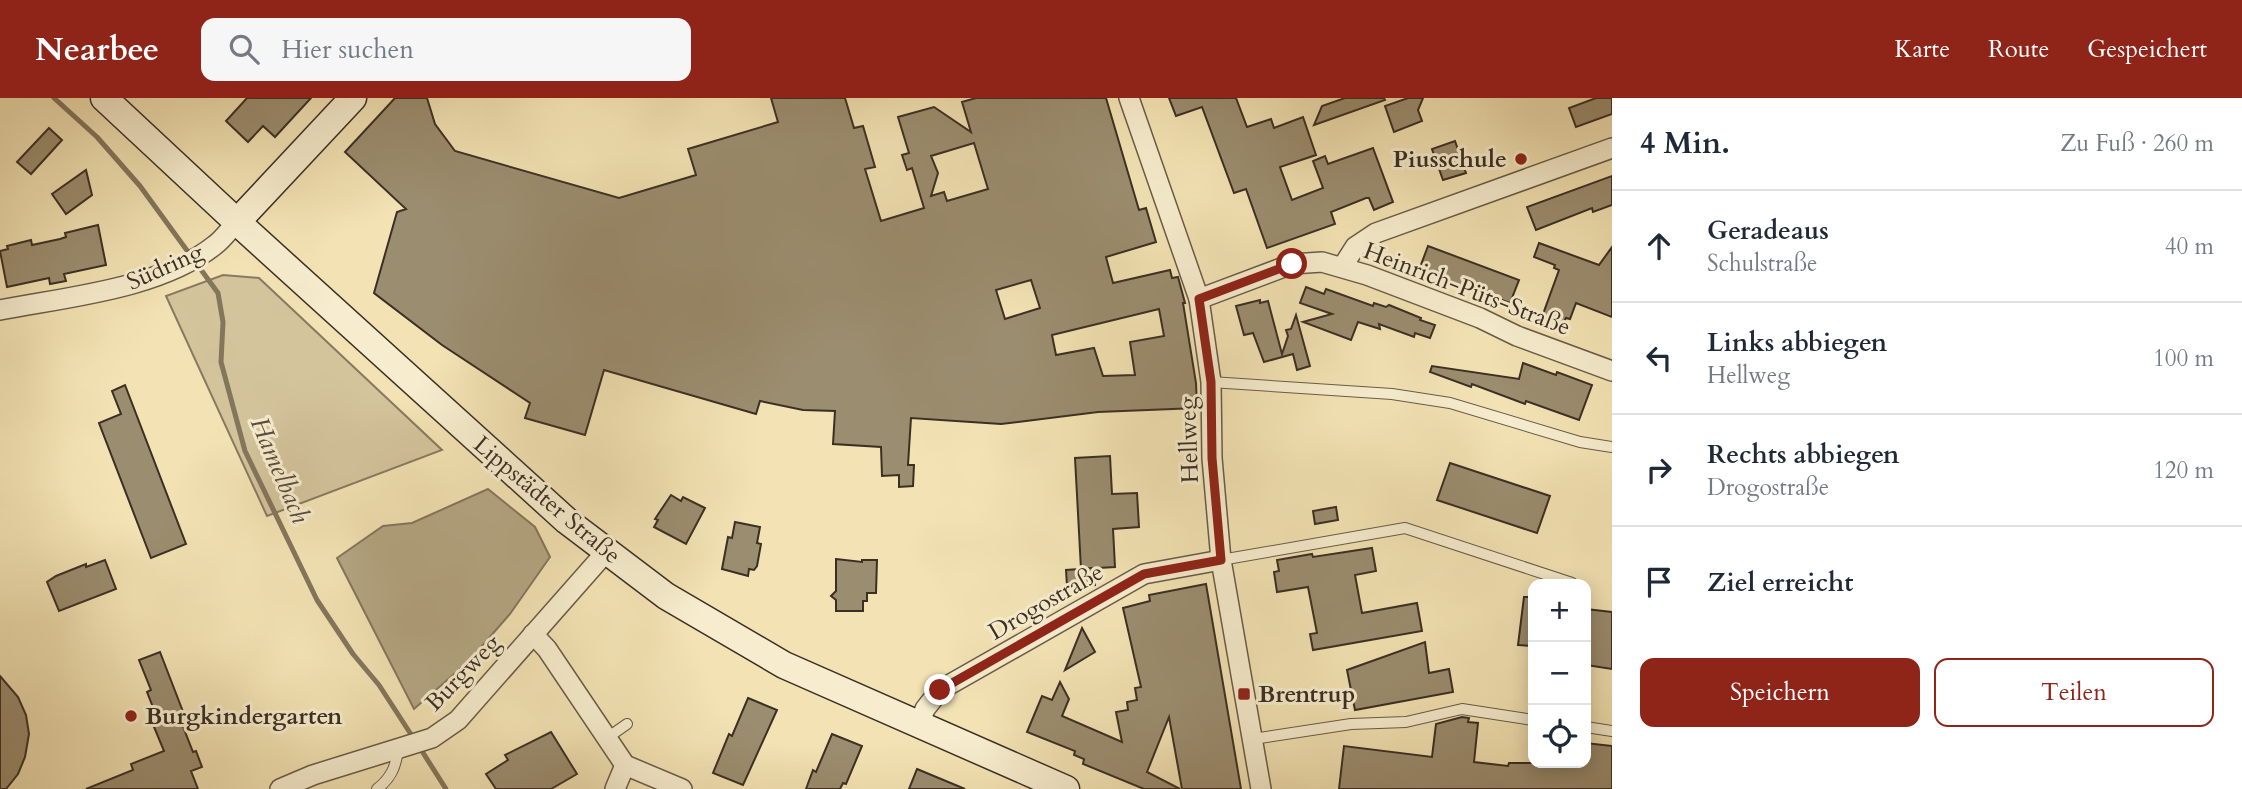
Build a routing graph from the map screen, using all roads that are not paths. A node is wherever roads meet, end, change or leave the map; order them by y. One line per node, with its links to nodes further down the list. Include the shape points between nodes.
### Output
1 (104, 98): 5 (street, Lippstädter Straße)
2 (353, 98): 5 (street, Südring)
3 (1129, 98): 7 (street, Hellweg)
4 (1612, 148): 6 (street, via 1376,233 1355,247)
5 (237, 222): 8 (street, Südring, via 214,245 180,266 113,290); 12 (street, Lippstädter Straße)
6 (1343, 267): 7 (street, Heinrich-Püts-Straße, via 1322,262 1292,264); 9 (street, Heinrich-Püts-Straße)
7 (1199, 299): 10 (street, Hellweg)
8 (0, 310)
9 (1612, 371)
10 (1211, 382): 11 (lane, via 1392,394 1451,403 1580,442); 13 (street, Hellweg)
11 (1612, 447)
12 (606, 552): 15 (street, Burgweg); 18 (street, Lippstädter Straße, via 666,596 784,665)
13 (1221, 560): 14 (lane, via 1405,528); 18 (street, Drogostraße, via 1144,574 940,690); 22 (street, Hellweg)
14 (1560, 579)
15 (533, 634): 21 (street); 23 (street, Burgweg, via 458,720 432,738)
16 (1528, 719): 22 (lane, via 1462,709 1406,722 1351,724)
17 (627, 724): 21 (lane)
18 (919, 725): 29 (street, Lippstädter Straße)
19 (1591, 728): 20 (lane)
20 (1612, 731)
21 (607, 738): 24 (street)
22 (1253, 739): 30 (street, Hellweg)
23 (402, 749): 25 (street, Burgweg); 26 (lane, via 388,780)
24 (625, 765): 27 (street); 28 (street)
25 (280, 789)
26 (377, 789)
27 (615, 789)
28 (682, 789)
29 (1066, 789)
30 (1261, 789)

